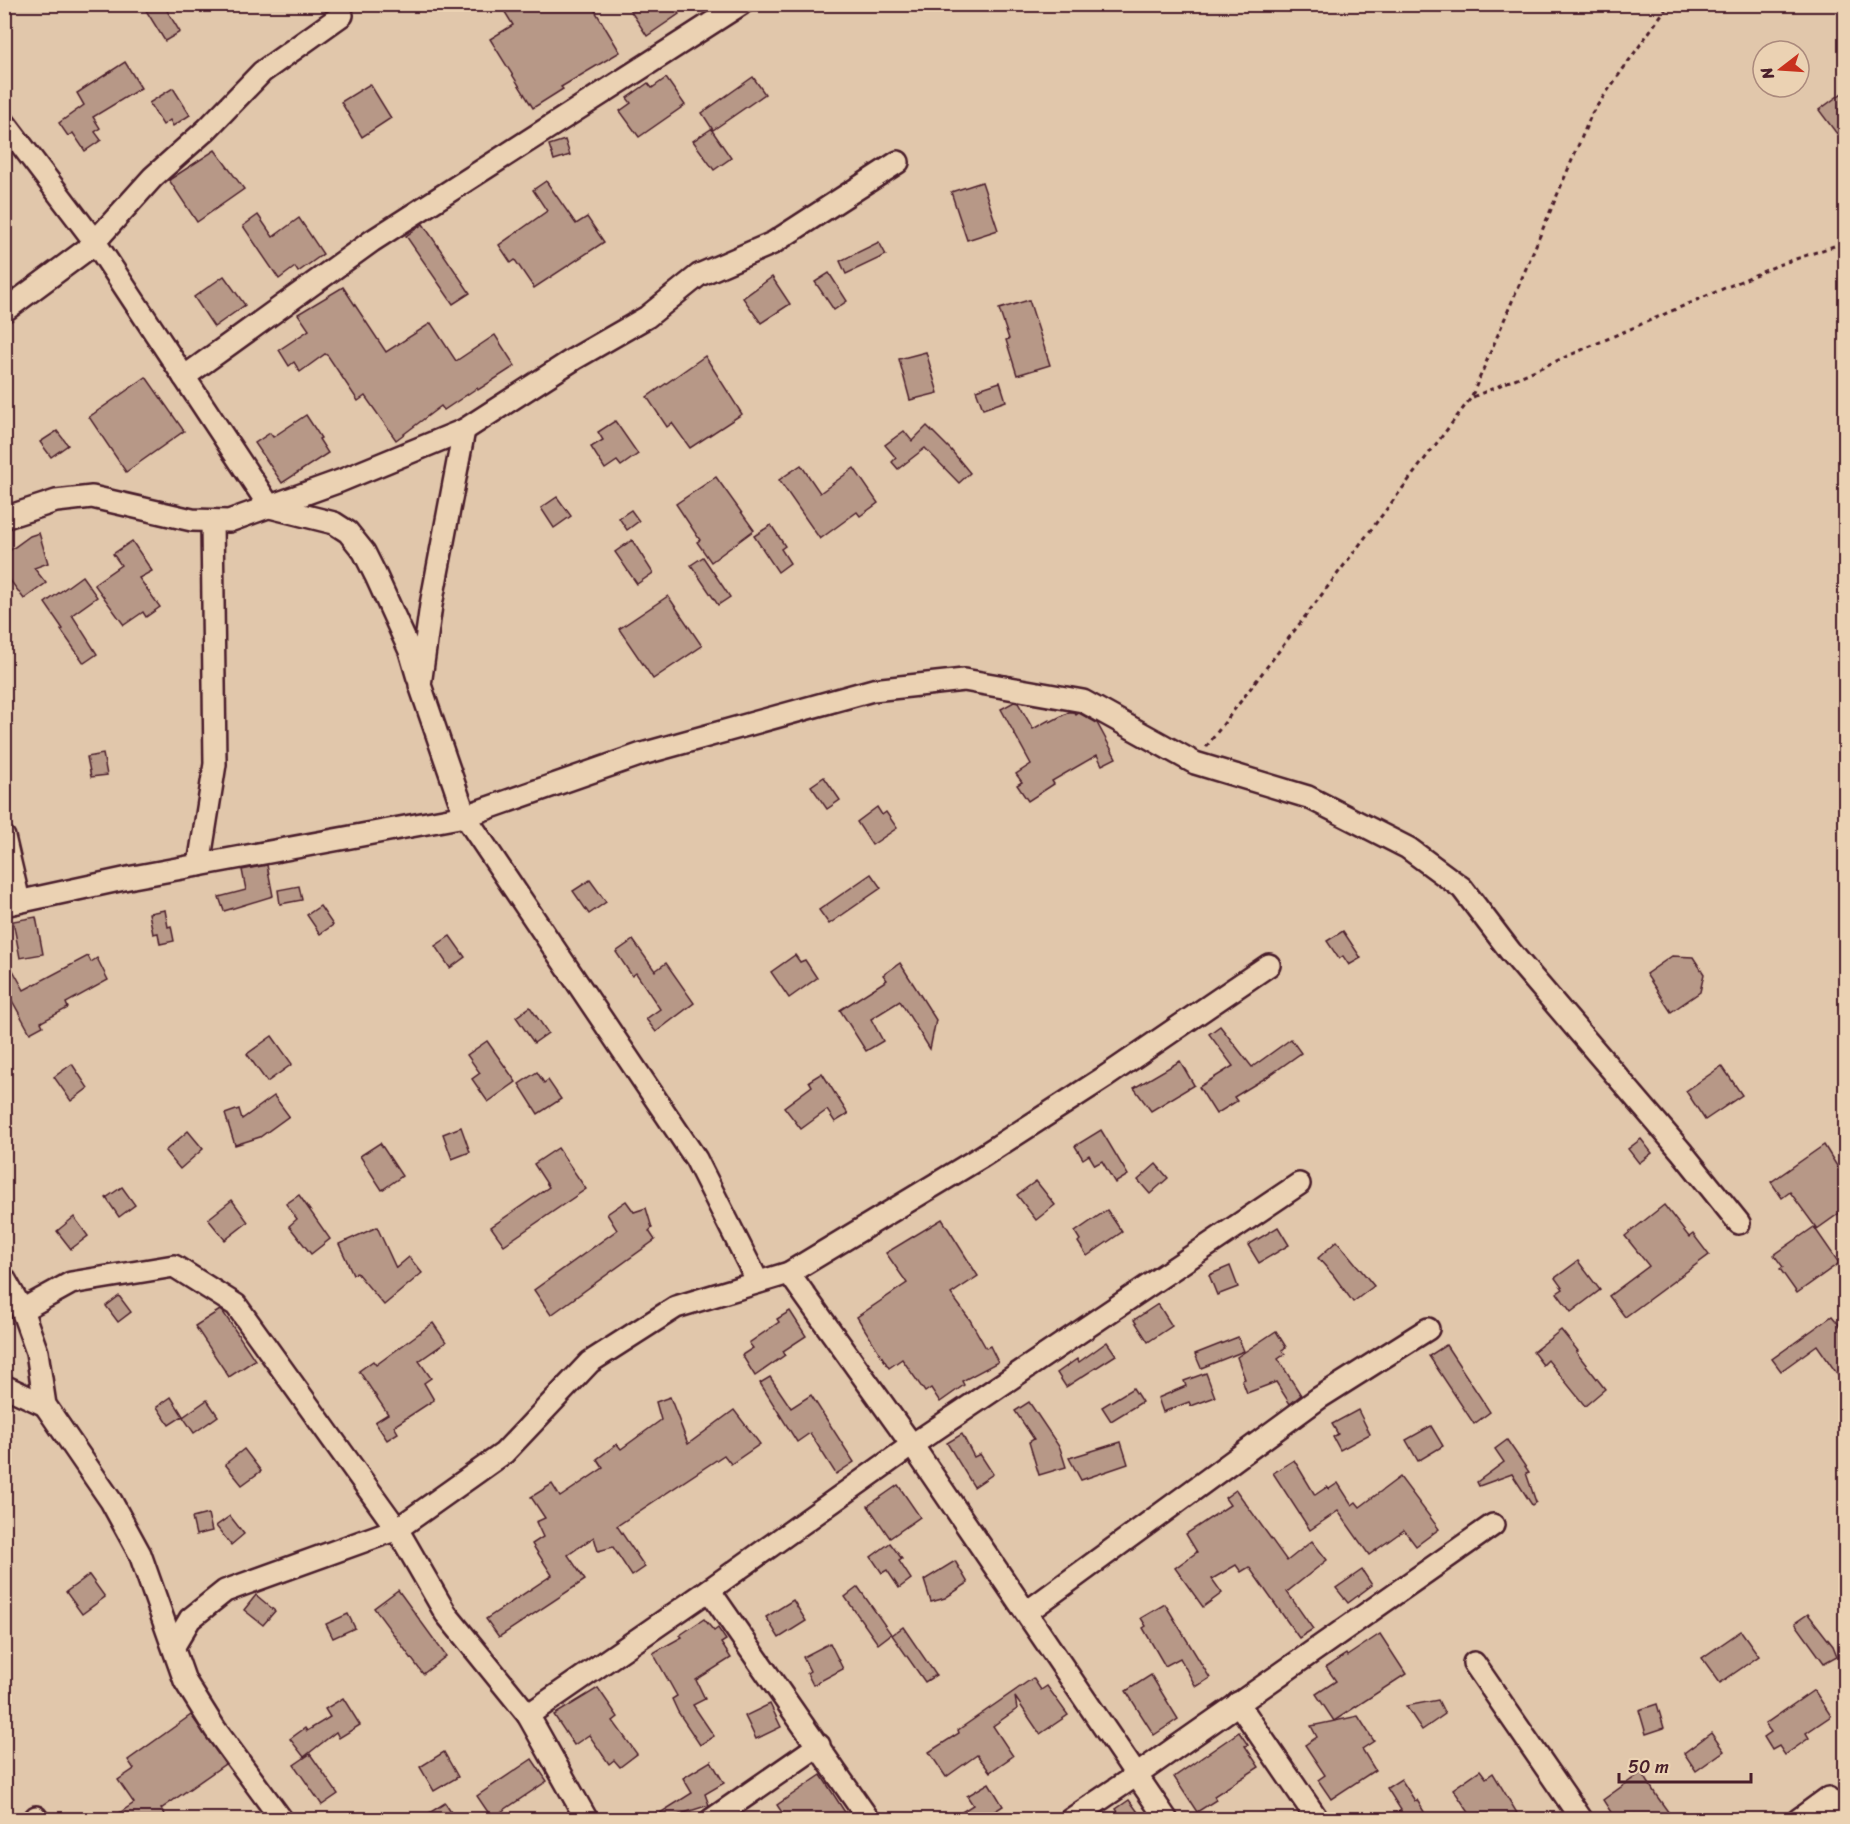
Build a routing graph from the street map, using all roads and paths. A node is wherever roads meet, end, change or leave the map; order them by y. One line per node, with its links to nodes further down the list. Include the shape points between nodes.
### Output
1 (741, 4): 9 (street, via 372,241)
2 (1669, 4): 10 (path, via 1592,113)
3 (342, 15): 6 (street, via 262,72 153,177)
4 (4, 122): 6 (street)
5 (898, 162): 11 (street, via 773,243 699,275 647,317)
6 (95, 242): 8 (street); 9 (street)
7 (1845, 242): 10 (path, via 1778,265)
8 (4, 311)
9 (184, 377): 12 (street)
10 (1472, 398): 16 (path)
11 (464, 430): 12 (street); 15 (street)
12 (270, 507): 14 (street, via 230,521); 15 (street, via 334,524 348,532 376,576 410,651)
13 (4, 518): 14 (street, via 56,501 92,496 192,520)
14 (212, 521): 19 (street, via 215,764)
15 (420, 685): 17 (street)
16 (1194, 763): 17 (street, via 1083,701 964,680 873,690 642,754); 23 (street, via 1308,797 1408,848 1462,888 1510,951 1682,1151)
17 (465, 816): 19 (street); 26 (street, via 696,1159)
18 (4, 837): 20 (street)
19 (199, 865): 20 (street)
20 (12, 903)
21 (1269, 965): 24 (street, via 990,1151)
22 (1299, 1184): 31 (street)
23 (1738, 1223)
24 (789, 1273): 26 (street); 31 (street)
25 (4, 1278): 27 (street)
26 (758, 1282): 33 (street, via 676,1307 590,1362 504,1453)
27 (22, 1310): 30 (street, via 37,1352); 33 (street, via 70,1284 174,1266 236,1305)
28 (1428, 1329): 35 (street, via 1319,1398)
29 (4, 1386): 30 (street)
30 (45, 1405): 36 (street, via 111,1501 141,1554)
31 (912, 1445): 34 (street); 35 (street)
32 (1493, 1525): 38 (street)
33 (397, 1529): 36 (street, via 225,1590 190,1619); 39 (street, via 446,1614)
34 (709, 1590): 39 (street); 40 (street)
35 (1027, 1612): 41 (street)
36 (174, 1646): 42 (street, via 185,1680 203,1710)
37 (1474, 1663): 49 (street)
38 (1238, 1704): 41 (street); 48 (street)
39 (528, 1715): 43 (street)
40 (819, 1745): 44 (street); 45 (street)
41 (1138, 1774): 46 (street); 47 (street)
42 (282, 1820)
43 (587, 1820)
44 (711, 1820)
45 (869, 1820)
46 (1070, 1820)
47 (1167, 1820)
48 (1318, 1820)
49 (1582, 1820)
50 (1798, 1820): 51 (street, via 1828,1798)
51 (1842, 1820)

